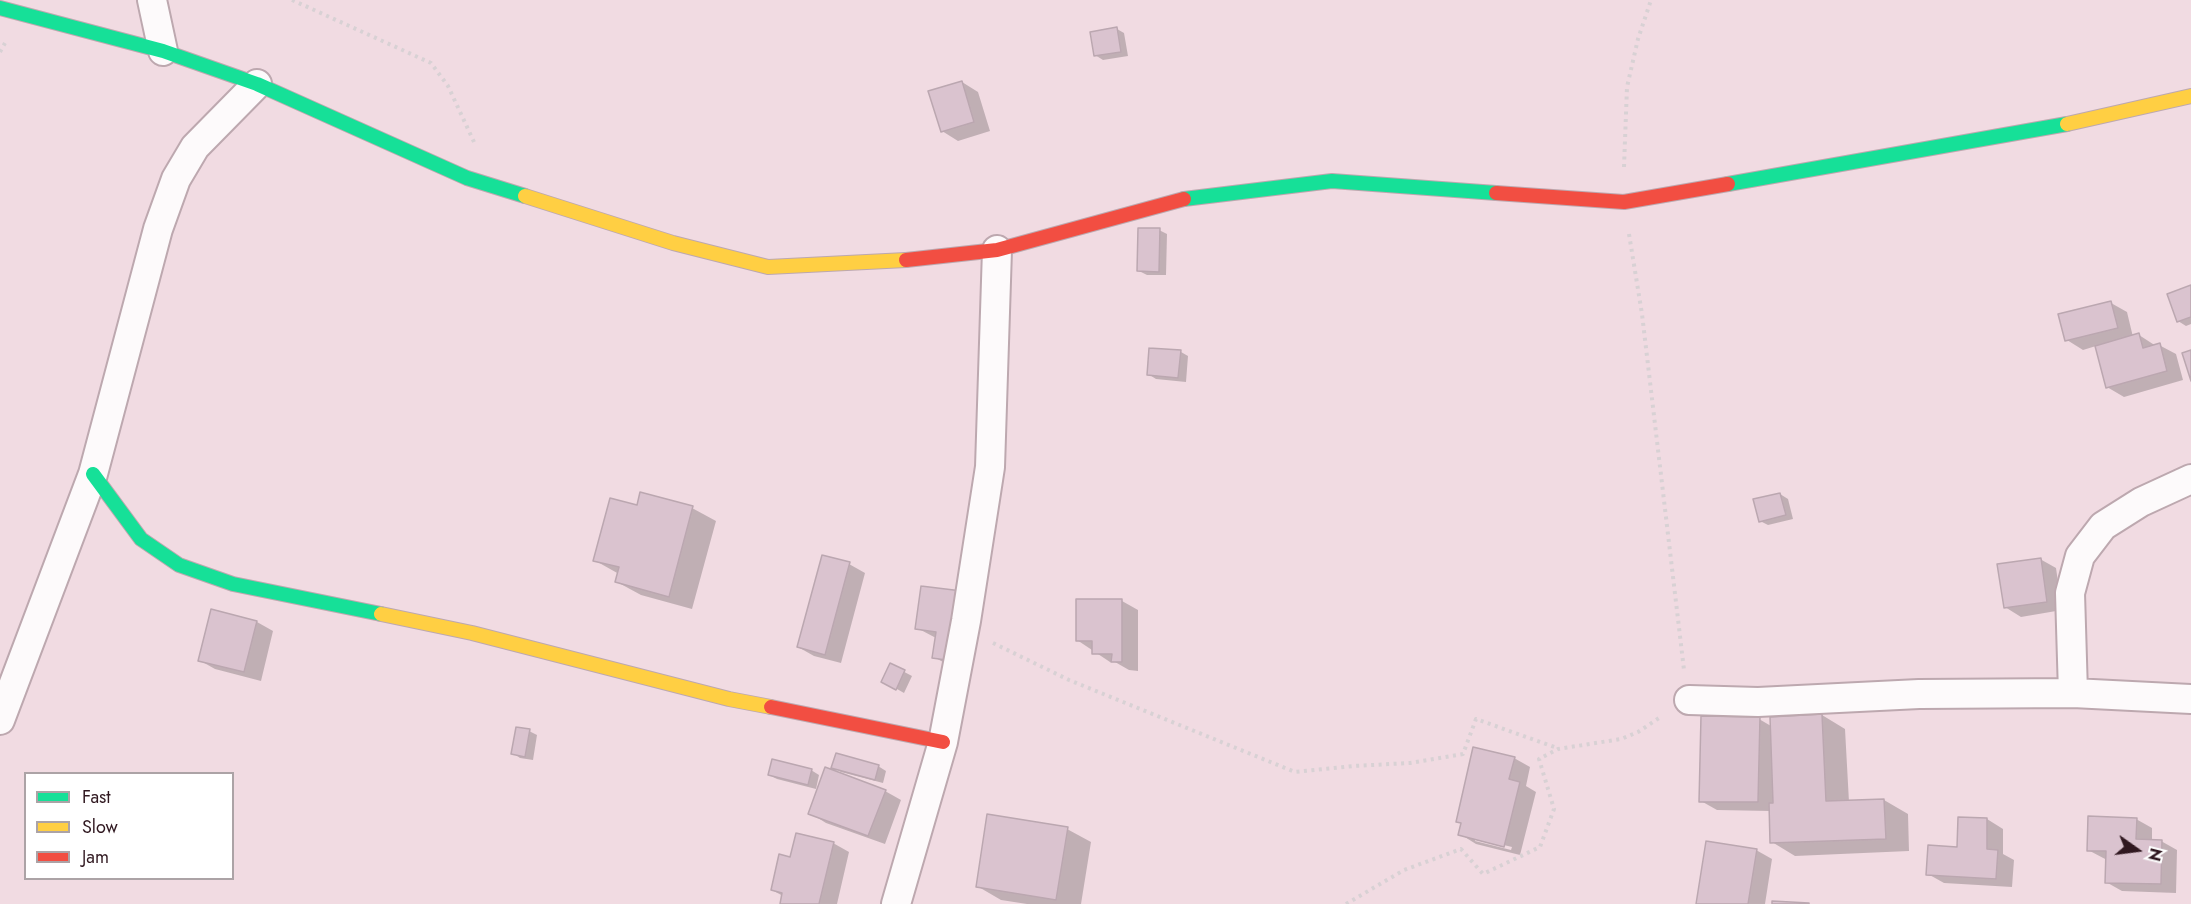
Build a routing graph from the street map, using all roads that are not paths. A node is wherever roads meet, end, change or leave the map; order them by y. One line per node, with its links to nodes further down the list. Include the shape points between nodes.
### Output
1 (152, 0): 3 (street)
2 (0, 8): 3 (street)
3 (163, 51): 4 (street)
4 (257, 84): 6 (street, via 467,178 672,243 768,267 895,261); 7 (street, via 195,147 176,179 158,229)
5 (2191, 96): 6 (street, via 2041,130 1624,202 1332,181 1174,200)
6 (997, 250): 13 (street, via 990,466)
7 (93, 474): 12 (street); 13 (street, via 141,539 179,565 233,584 472,633 729,699)
8 (2191, 479): 9 (street, via 2141,502 2103,526 2080,556 2070,592)
9 (2073, 693): 10 (street); 11 (street, via 1919,694 1758,702)
10 (2191, 699)
11 (1689, 700)
12 (0, 720)
13 (943, 742): 14 (street)
14 (896, 904)

